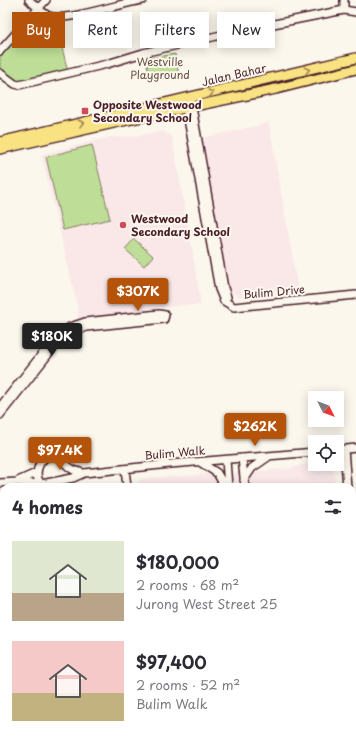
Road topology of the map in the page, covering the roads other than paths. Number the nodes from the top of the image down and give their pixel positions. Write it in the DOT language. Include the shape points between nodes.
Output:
graph roads {
  1 [pos="29,0"];
  2 [pos="46,0"];
  3 [pos="139,0"];
  4 [pos="344,0"];
  5 [pos="38,8"];
  6 [pos="344,10"];
  7 [pos="356,12"];
  8 [pos="0,51"];
  9 [pos="356,58"];
  10 [pos="356,69"];
  11 [pos="0,73"];
  12 [pos="271,79"];
  13 [pos="276,89"];
  14 [pos="189,108"];
  15 [pos="0,142"];
  16 [pos="0,149"];
  17 [pos="356,292"];
  18 [pos="356,295"];
  19 [pos="0,407"];
  20 [pos="0,415"];
  21 [pos="356,448"];
  22 [pos="344,449"];
  23 [pos="308,453"];
  24 [pos="268,456"];
  25 [pos="242,458"];
  26 [pos="226,460"];
  27 [pos="200,462"];
  28 [pos="125,469"];
  29 [pos="344,471"];
  30 [pos="36,473"];
  31 [pos="84,473"];
  32 [pos="17,482"];
  33 [pos="0,483"];
  34 [pos="29,483"];
  35 [pos="40,483"];
  36 [pos="46,483"];
  37 [pos="127,483"];
  38 [pos="224,483"];
  39 [pos="227,483"];
  40 [pos="244,483"];
  41 [pos="346,483"];
  1 -- 5 [label="street"];
  2 -- 5 [label="street"];
  3 -- 5 [label="street" via="58,18 47,15"];
  4 -- 6 [label="street"];
  5 -- 8 [label="street"];
  6 -- 7 [label="street"];
  6 -- 11 [label="street" via="212,37 20,85"];
  12 -- 9 [label="main road, Jalan Bahar, one-way"];
  10 -- 13 [label="main road, Jalan Bahar"];
  12 -- 13 [label="main road" via="269,87"];
  15 -- 12 [label="main road, Jalan Bahar, one-way"];
  13 -- 14 [label="main road, Jalan Bahar"];
  14 -- 16 [label="main road, Jalan Bahar"];
  14 -- 17 [label="street, Bulim Drive" via="228,299 236,303"];
  14 -- 18 [label="street, Bulim Drive" via="219,289 224,301 234,307"];
  19 -- 20 [label="street" via="54,339 70,327 85,322 165,315 164,319 86,327 64,336"];
  21 -- 22 [label="street"];
  23 -- 24 [label="street, Bulim Walk"];
  24 -- 25 [label="street, Bulim Walk"];
  24 -- 40 [label="street" via="252,468"];
  25 -- 26 [label="street, Bulim Walk"];
  25 -- 40 [label="street"];
  26 -- 27 [label="street, Bulim Walk"];
  26 -- 39 [label="street"];
  27 -- 28 [label="street, Bulim Walk"];
  27 -- 38 [label="street" via="217,473"];
  28 -- 31 [label="street, Bulim Walk"];
  28 -- 37 [label="street"];
  29 -- 41 [label="street"];
  30 -- 31 [label="street" via="40,463 48,456 57,456 71,469"];
  30 -- 32 [label="street, Bulim Walk"];
  30 -- 35 [label="street"];
  31 -- 36 [label="street, Bulim Walk" via="73,478"];
  32 -- 33 [label="street, Bulim Walk"];
  32 -- 34 [label="street, Bulim Walk"];
}
